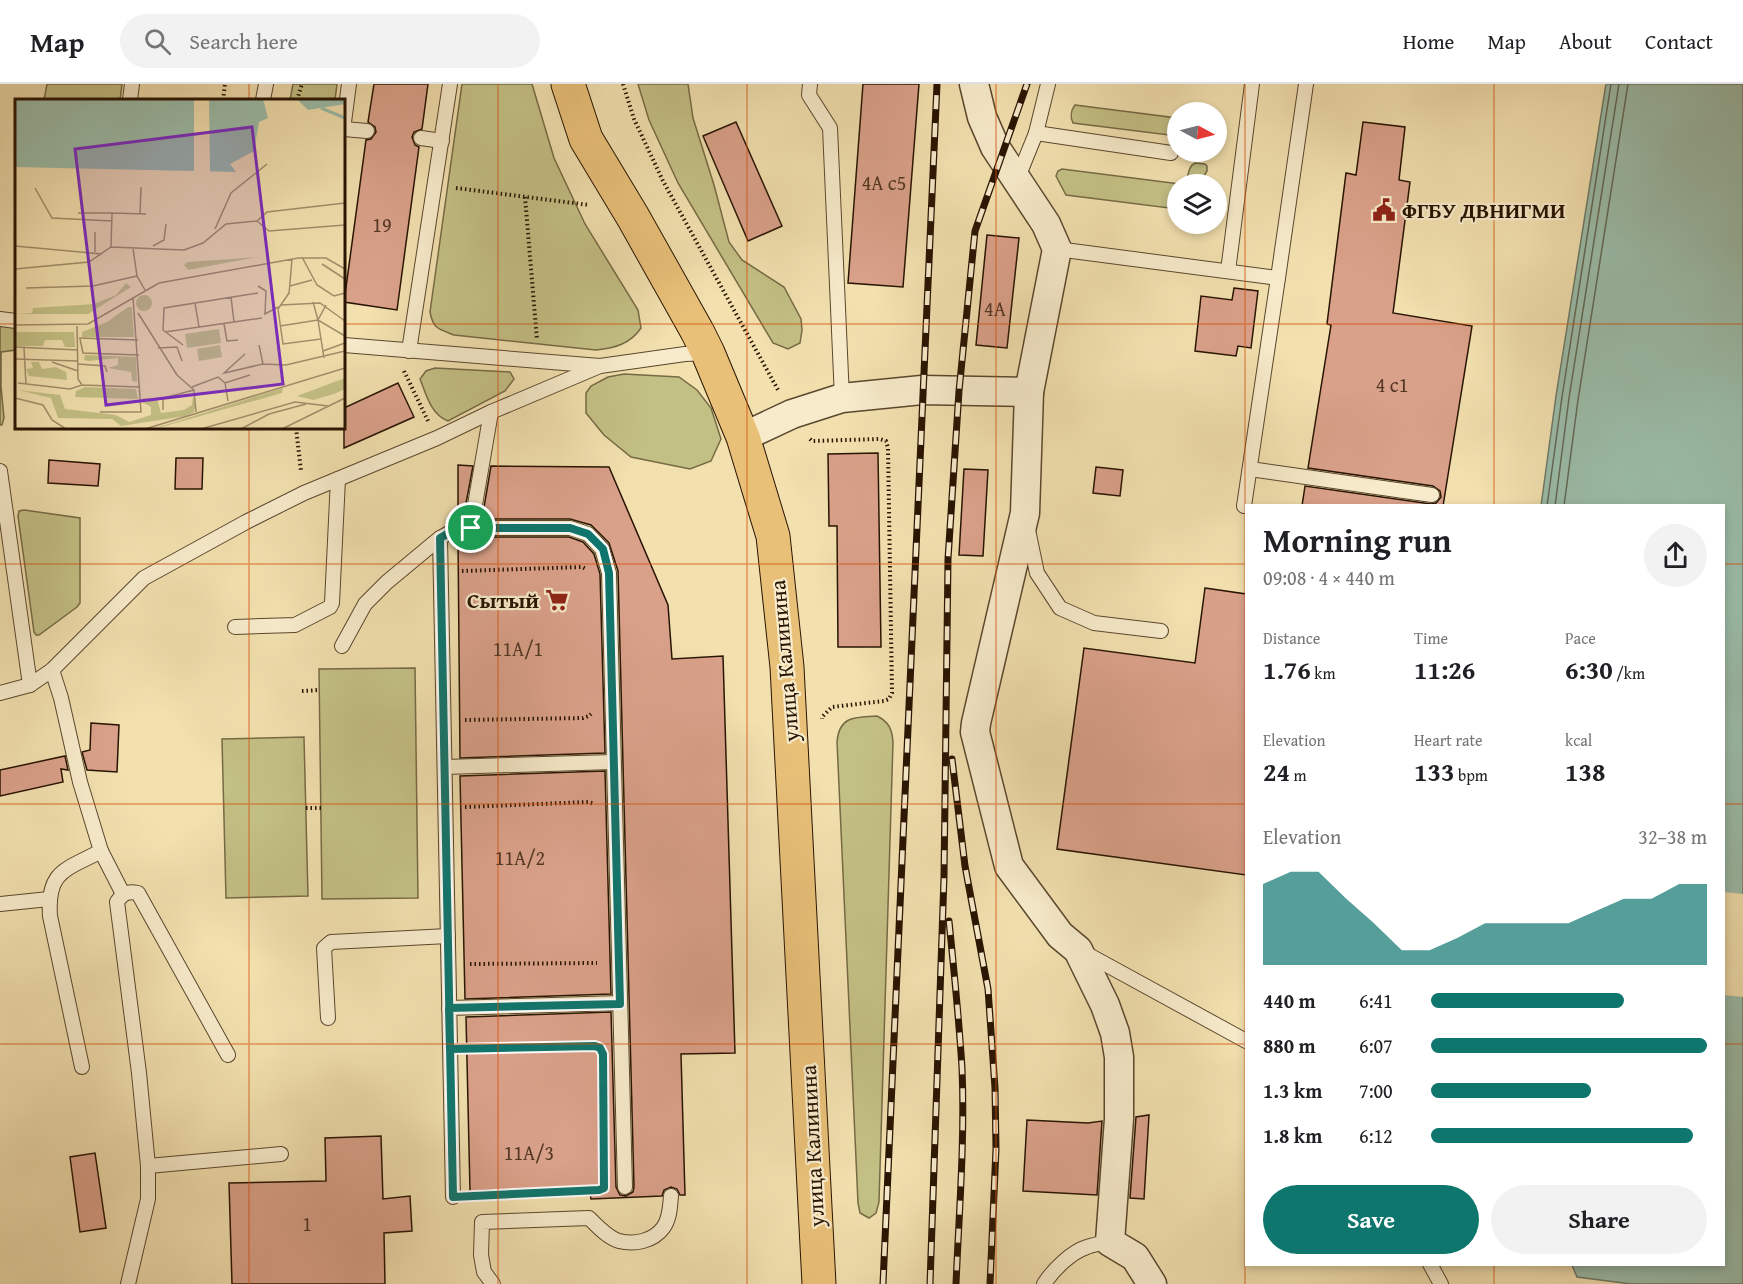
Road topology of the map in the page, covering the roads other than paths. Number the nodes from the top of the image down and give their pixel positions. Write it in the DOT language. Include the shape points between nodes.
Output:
graph roads {
  1 [pos="132,84"];
  2 [pos="266,84"];
  3 [pos="349,84"];
  4 [pos="450,84"];
  5 [pos="568,84"];
  6 [pos="810,84"];
  7 [pos="974,84"];
  8 [pos="1048,84"];
  9 [pos="1252,84"];
  10 [pos="1306,84"];
  11 [pos="130,99"];
  12 [pos="263,99"];
  13 [pos="345,114"];
  14 [pos="345,129"];
  15 [pos="367,131"];
  16 [pos="1036,133"];
  17 [pos="421,138"];
  18 [pos="442,141"];
  19 [pos="1167,152"];
  20 [pos="1017,180"];
  21 [pos="1057,249"];
  22 [pos="1228,271"];
  23 [pos="1278,278"];
  24 [pos="0,319"];
  25 [pos="15,321"];
  26 [pos="345,345"];
  27 [pos="708,353"];
  28 [pos="404,356"];
  29 [pos="600,366"];
  30 [pos="1029,392"];
  31 [pos="842,398"];
  32 [pos="491,412"];
  33 [pos="743,437"];
  34 [pos="1250,469"];
  35 [pos="0,471"];
  36 [pos="338,479"];
  37 [pos="1432,495"];
  38 [pos="1244,506"];
  39 [pos="1024,513"];
  40 [pos="471,528"];
  41 [pos="440,538"];
  42 [pos="235,627"];
  43 [pos="1161,632"];
  44 [pos="342,646"];
  45 [pos="52,670"];
  46 [pos="30,685"];
  47 [pos="0,693"];
  48 [pos="613,762"];
  49 [pos="445,767"];
  50 [pos="100,851"];
  51 [pos="123,894"];
  52 [pos="49,899"];
  53 [pos="0,904"];
  54 [pos="448,936"];
  55 [pos="1078,950"];
  56 [pos="620,1004"];
  57 [pos="449,1008"];
  58 [pos="328,1018"];
  59 [pos="1245,1040"];
  60 [pos="228,1054"];
  61 [pos="82,1067"];
  62 [pos="281,1154"];
  63 [pos="148,1166"];
  64 [pos="625,1187"];
  65 [pos="671,1196"];
  66 [pos="453,1197"];
  67 [pos="1110,1242"];
  68 [pos="1431,1266"];
  69 [pos="128,1284"];
  70 [pos="493,1284"];
  71 [pos="819,1284"];
  72 [pos="1044,1284"];
  73 [pos="1152,1284"];
  74 [pos="1441,1284"];
  1 -- 11 [label="lane"];
  2 -- 12 [label="lane"];
  3 -- 13 [label="lane"];
  4 -- 18 [label="lane"];
  5 -- 27 [label="main road, улица Калинина" via="586,139"];
  6 -- 31 [label="lane" via="809,95 830,128"];
  7 -- 20 [label="street" via="995,147"];
  8 -- 16 [label="lane"];
  9 -- 22 [label="lane"];
  10 -- 23 [label="lane"];
  14 -- 15 [label="lane"];
  16 -- 19 [label="lane"];
  16 -- 20 [label="lane"];
  17 -- 18 [label="lane"];
  18 -- 28 [label="lane"];
  20 -- 21 [label="street" via="1046,224"];
  21 -- 22 [label="lane"];
  21 -- 30 [label="street"];
  22 -- 23 [label="lane"];
  23 -- 34 [label="lane"];
  24 -- 25 [label="lane"];
  26 -- 28 [label="lane"];
  27 -- 29 [label="lane"];
  27 -- 33 [label="main road, улица Калинина"];
  28 -- 29 [label="lane"];
  29 -- 32 [label="lane"];
  30 -- 31 [label="street" via="922,390"];
  30 -- 39 [label="street"];
  31 -- 33 [label="street" via="792,414"];
  32 -- 36 [label="lane"];
  32 -- 40 [label="lane"];
  33 -- 71 [label="main road, улица Калинина" via="773,536 787,666"];
  34 -- 37 [label="lane"];
  34 -- 38 [label="lane"];
  35 -- 46 [label="lane"];
  36 -- 42 [label="lane" via="330,607 295,625"];
  36 -- 45 [label="lane" via="144,578"];
  39 -- 43 [label="lane" via="1037,573 1060,609 1094,623"];
  39 -- 55 [label="street" via="975,732 1009,866 1060,935"];
  40 -- 41 [label="lane" via="458,528"];
  40 -- 48 [label="lane" via="570,528 588,534 603,549 609,573"];
  41 -- 44 [label="lane" via="365,604"];
  41 -- 49 [label="lane"];
  45 -- 46 [label="lane"];
  45 -- 50 [label="lane"];
  46 -- 47 [label="lane"];
  48 -- 49 [label="lane"];
  48 -- 56 [label="lane"];
  49 -- 54 [label="lane"];
  50 -- 51 [label="lane"];
  50 -- 52 [label="lane" via="60,873"];
  51 -- 60 [label="lane" via="138,893"];
  51 -- 63 [label="lane" via="117,902"];
  52 -- 53 [label="lane"];
  52 -- 61 [label="lane"];
  54 -- 57 [label="lane"];
  54 -- 58 [label="lane" via="331,942 324,948"];
  55 -- 59 [label="lane"];
  55 -- 67 [label="street" via="1115,1033 1119,1057 1119,1119"];
  56 -- 57 [label="lane"];
  56 -- 64 [label="lane"];
  57 -- 66 [label="lane"];
  62 -- 63 [label="lane"];
  63 -- 69 [label="lane" via="148,1199"];
  65 -- 70 [label="lane" via="664,1227 651,1238 636,1243 618,1241 589,1218 482,1222 484,1272"];
  67 -- 72 [label="lane" via="1085,1247 1065,1260"];
  67 -- 73 [label="street" via="1135,1257"];
  68 -- 74 [label="lane"];
}
